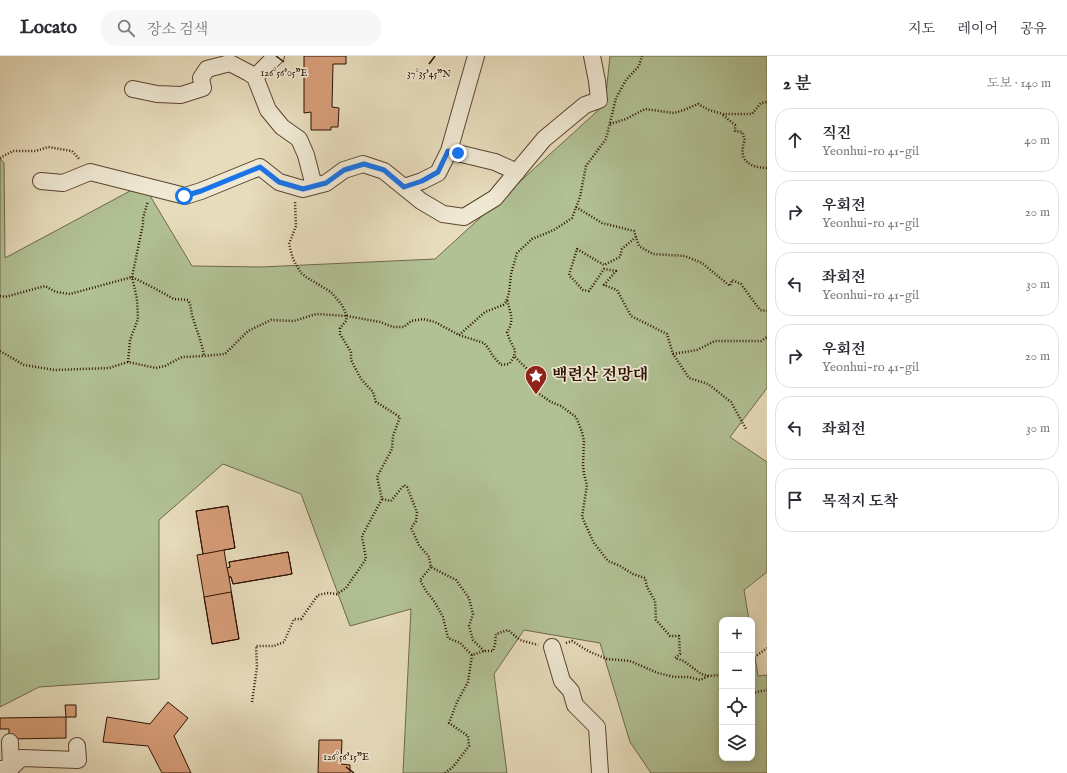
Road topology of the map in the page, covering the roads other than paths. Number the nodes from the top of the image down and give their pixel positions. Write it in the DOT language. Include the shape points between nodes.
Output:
graph roads {
  1 [pos="276,56"];
  2 [pos="476,56"];
  3 [pos="592,56"];
  4 [pos="219,60"];
  5 [pos="255,77"];
  6 [pos="133,89"];
  7 [pos="448,151"];
  8 [pos="517,172"];
  9 [pos="41,181"];
  10 [pos="314,186"];
  11 [pos="404,187"];
  12 [pos="552,647"];
  13 [pos="10,742"];
  14 [pos="77,746"];
  15 [pos="6,769"];
  16 [pos="600,773"];
  1 -- 5 [label="street"];
  2 -- 7 [label="street"];
  3 -- 8 [label="street" via="599,100 585,105 544,139"];
  4 -- 5 [label="street"];
  4 -- 6 [label="street" via="207,69 201,78 202,88 181,95"];
  5 -- 10 [label="street" via="268,110 282,127 299,139"];
  7 -- 8 [label="street" via="495,162"];
  7 -- 11 [label="street" via="438,172"];
  8 -- 11 [label="street" via="495,198 464,218 443,214"];
  9 -- 10 [label="street" via="63,183 90,172 184,196 260,167 279,182 303,189"];
  10 -- 11 [label="street" via="326,183 344,170 364,164 384,170"];
  12 -- 16 [label="street" via="562,681 571,691 576,705 597,727"];
  13 -- 15 [label="street"];
  14 -- 15 [label="street" via="78,760 21,758"];
}
